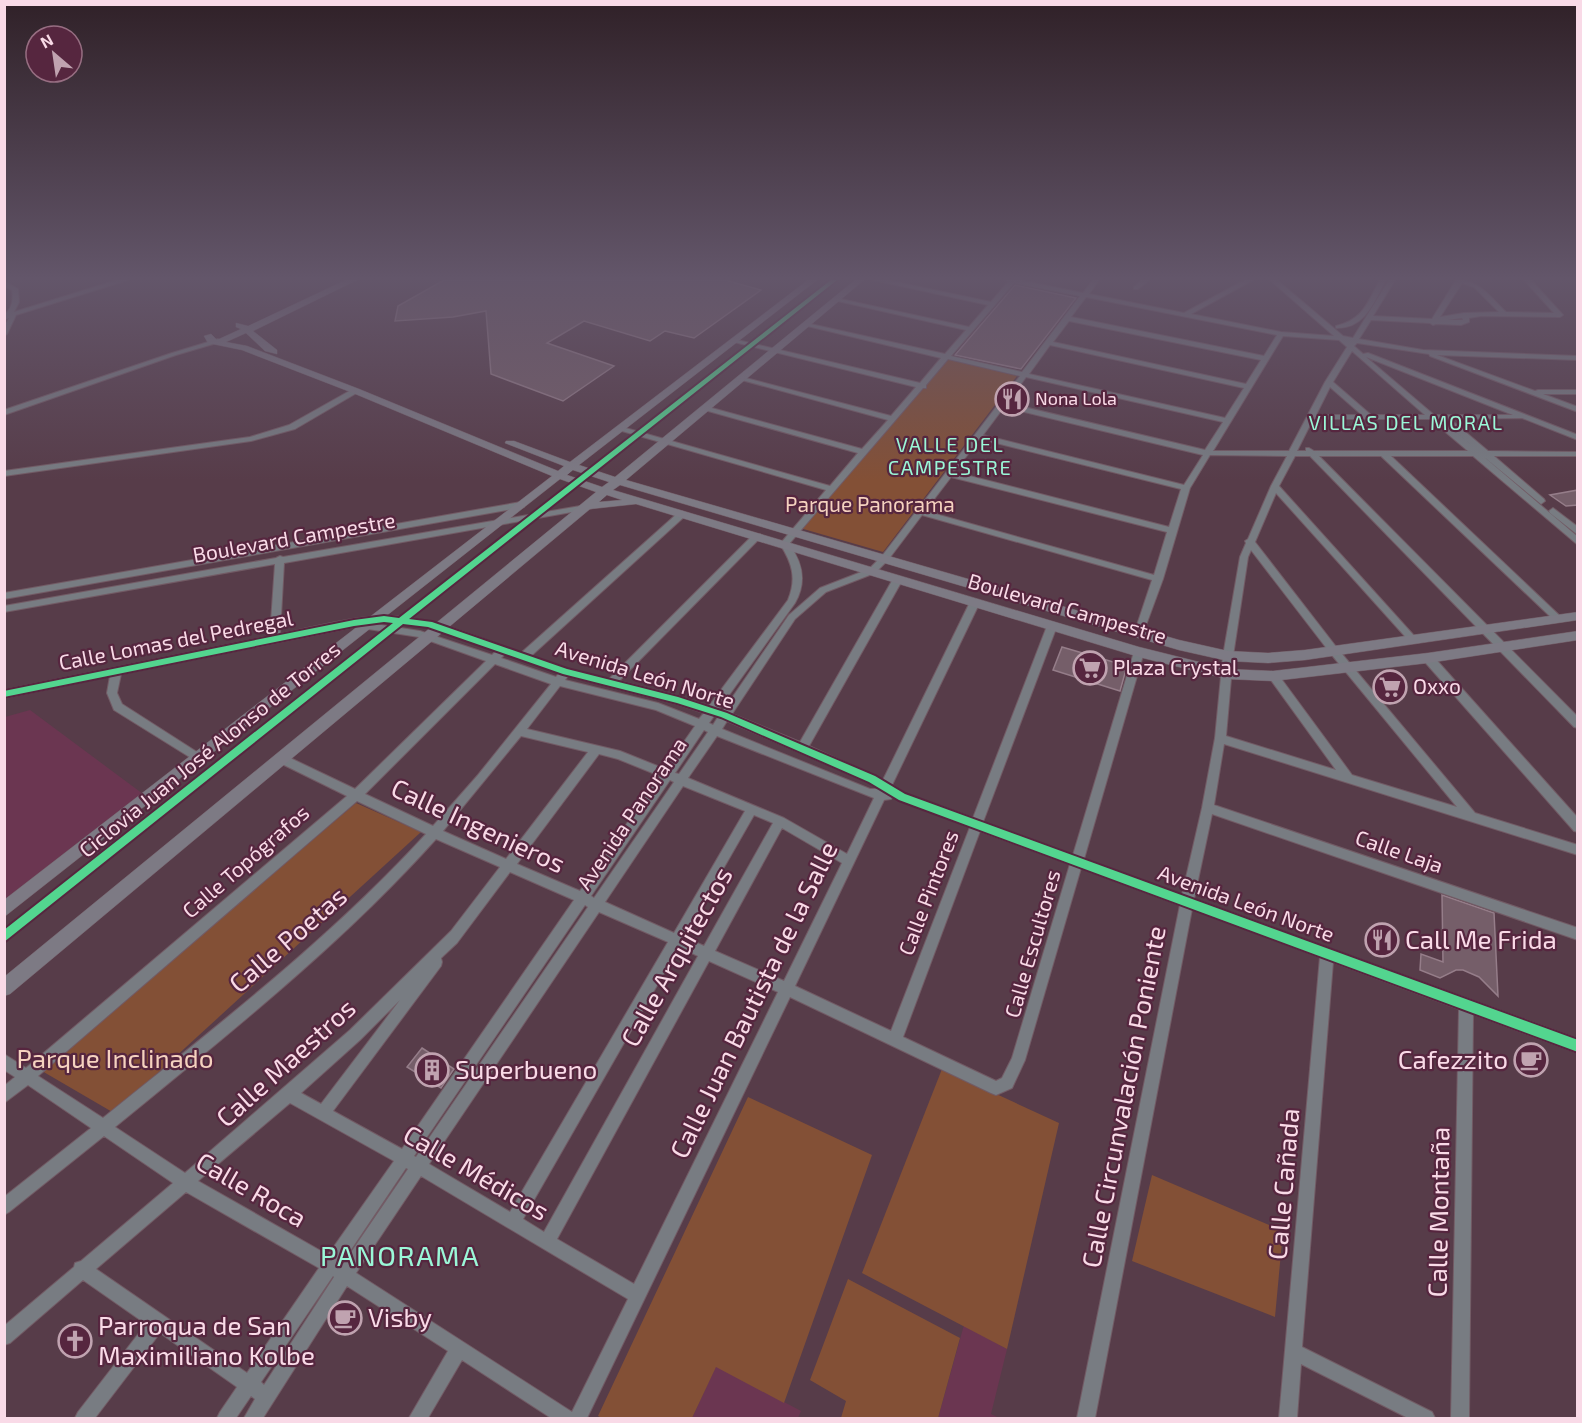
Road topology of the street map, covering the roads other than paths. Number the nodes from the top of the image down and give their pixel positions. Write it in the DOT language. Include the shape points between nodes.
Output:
graph roads {
  1 [pos="178,346"];
  2 [pos="200,346"];
  3 [pos="238,346"];
  4 [pos="264,346"];
  5 [pos="726,346"];
  6 [pos="753,346"];
  7 [pos="781,346"];
  8 [pos="897,346"];
  9 [pos="957,346"];
  10 [pos="1046,346"];
  11 [pos="1063,346"];
  12 [pos="1205,346"];
  13 [pos="1274,346"];
  14 [pos="1351,346"];
  15 [pos="1355,346"];
  16 [pos="1355,346"];
  17 [pos="1373,346"];
  18 [pos="774,352"];
  19 [pos="1423,352"];
  20 [pos="1366,354"];
  21 [pos="947,358"];
  22 [pos="1578,358"];
  23 [pos="1266,359"];
  24 [pos="1026,374"];
  25 [pos="742,378"];
  26 [pos="1329,382"];
  27 [pos="922,386"];
  28 [pos="1248,387"];
  29 [pos="356,392"];
  30 [pos="1529,392"];
  31 [pos="1578,392"];
  32 [pos="1002,404"];
  33 [pos="4,409"];
  34 [pos="705,409"];
  35 [pos="1578,410"];
  36 [pos="4,413"];
  37 [pos="426,415"];
  38 [pos="1433,416"];
  39 [pos="1312,417"];
  40 [pos="1443,417"];
  41 [pos="1527,417"];
  42 [pos="894,418"];
  43 [pos="1370,418"];
  44 [pos="1227,421"];
  45 [pos="619,429"];
  46 [pos="979,436"];
  47 [pos="1578,438"];
  48 [pos="1299,440"];
  49 [pos="665,443"];
  50 [pos="1292,452"];
  51 [pos="1311,452"];
  52 [pos="864,453"];
  53 [pos="1206,453"];
  54 [pos="1383,453"];
  55 [pos="1485,453"];
  56 [pos="1472,454"];
  57 [pos="1578,454"];
  58 [pos="648,456"];
  59 [pos="572,466"];
  60 [pos="4,474"];
  61 [pos="951,474"];
  62 [pos="560,475"];
  63 [pos="619,481"];
  64 [pos="1275,486"];
  65 [pos="1186,488"];
  66 [pos="831,489"];
  67 [pos="607,490"];
  68 [pos="655,490"];
  69 [pos="667,494"];
  70 [pos="649,504"];
  71 [pos="521,505"];
  72 [pos="589,506"];
  73 [pos="920,512"];
  74 [pos="682,514"];
  75 [pos="499,523"];
  76 [pos="796,531"];
  77 [pos="1173,531"];
  78 [pos="1578,532"];
  79 [pos="757,536"];
  80 [pos="1249,541"];
  81 [pos="1578,542"];
  82 [pos="784,544"];
  83 [pos="885,558"];
  84 [pos="280,559"];
  85 [pos="872,572"];
  86 [pos="898,579"];
  87 [pos="1158,579"];
  88 [pos="92,582"];
  89 [pos="88,593"];
  90 [pos="4,596"];
  91 [pos="975,602"];
  92 [pos="4,609"];
  93 [pos="1578,616"];
  94 [pos="1558,619"];
  95 [pos="362,623"];
  96 [pos="1052,626"];
  97 [pos="431,631"];
  98 [pos="1486,631"];
  99 [pos="1139,634"];
  100 [pos="1577,636"];
  101 [pos="275,639"];
  102 [pos="1414,641"];
  103 [pos="1501,647"];
  104 [pos="504,649"];
  105 [pos="1334,651"];
  106 [pos="1139,652"];
  107 [pos="524,656"];
  108 [pos="1228,656"];
  109 [pos="1428,658"];
  110 [pos="493,660"];
  111 [pos="1349,668"];
  112 [pos="116,672"];
  113 [pos="1227,674"];
  114 [pos="1273,676"];
  115 [pos="562,677"];
  116 [pos="611,683"];
  117 [pos="4,694"];
  118 [pos="718,713"];
  119 [pos="1578,724"];
  120 [pos="709,726"];
  121 [pos="520,732"];
  122 [pos="1220,738"];
  123 [pos="802,748"];
  124 [pos="597,749"];
  125 [pos="196,758"];
  126 [pos="282,759"];
  127 [pos="674,778"];
  128 [pos="1348,778"];
  129 [pos="884,791"];
  130 [pos="357,794"];
  131 [pos="1208,808"];
  132 [pos="752,809"];
  133 [pos="1472,817"];
  134 [pos="780,821"];
  135 [pos="976,824"];
  136 [pos="1578,827"];
  137 [pos="435,833"];
  138 [pos="1578,850"];
  139 [pos="848,860"];
  140 [pos="1076,860"];
  141 [pos="510,866"];
  142 [pos="1187,901"];
  143 [pos="590,903"];
  144 [pos="4,910"];
  145 [pos="456,934"];
  146 [pos="1578,934"];
  147 [pos="675,940"];
  148 [pos="1327,953"];
  149 [pos="706,954"];
  150 [pos="4,988"];
  151 [pos="787,989"];
  152 [pos="1466,1006"];
  153 [pos="894,1041"];
  154 [pos="1578,1046"];
  155 [pos="4,1061"];
  156 [pos="1013,1075"];
  157 [pos="27,1077"];
  158 [pos="289,1094"];
  159 [pos="4,1096"];
  160 [pos="323,1113"];
  161 [pos="105,1127"];
  162 [pos="413,1163"];
  163 [pos="186,1183"];
  164 [pos="4,1207"];
  165 [pos="512,1223"];
  166 [pos="547,1242"];
  167 [pos="330,1265"];
  168 [pos="81,1269"];
  169 [pos="345,1275"];
  170 [pos="637,1295"];
  171 [pos="158,1322"];
  172 [pos="4,1337"];
  173 [pos="458,1351"];
  174 [pos="1294,1352"];
  175 [pos="248,1385"];
  176 [pos="267,1397"];
  177 [pos="84,1419"];
  178 [pos="226,1419"];
  179 [pos="253,1419"];
  180 [pos="417,1419"];
  181 [pos="566,1419"];
  182 [pos="578,1419"];
  183 [pos="1086,1419"];
  184 [pos="1287,1419"];
  185 [pos="1425,1419"];
  186 [pos="1460,1419"];
  1 -- 33 [label="street"];
  2 -- 36 [label="street"];
  3 -- 29 [label="main road"];
  4 -- 37 [label="main road"];
  5 -- 45 [label="main road"];
  6 -- 18 [label="street"];
  7 -- 18 [label="main road"];
  8 -- 21 [label="street"];
  9 -- 21 [label="street"];
  10 -- 24 [label="street"];
  11 -- 28 [label="street"];
  12 -- 23 [label="street"];
  13 -- 23 [label="street"];
  14 -- 26 [label="street, Calle Circunvalación Poniente"];
  15 -- 20 [label="street"];
  16 -- 38 [label="street"];
  17 -- 19 [label="street"];
  18 -- 25 [label="main road"];
  18 -- 27 [label="street"];
  19 -- 22 [label="street"];
  19 -- 30 [label="street"];
  20 -- 40 [label="street"];
  20 -- 41 [label="street"];
  21 -- 24 [label="street"];
  21 -- 27 [label="street"];
  23 -- 28 [label="street"];
  24 -- 32 [label="street"];
  24 -- 44 [label="street"];
  25 -- 34 [label="main road"];
  25 -- 42 [label="street"];
  26 -- 39 [label="street, Calle Circunvalación Poniente"];
  26 -- 43 [label="street"];
  27 -- 42 [label="street"];
  28 -- 44 [label="street"];
  29 -- 37 [label="main road"];
  29 -- 60 [label="street" via="292,427 251,439"];
  30 -- 31 [label="street"];
  30 -- 35 [label="street"];
  32 -- 46 [label="street"];
  32 -- 53 [label="street"];
  34 -- 49 [label="main road"];
  34 -- 52 [label="street"];
  37 -- 59 [label="main road, Boulevard Campestre"];
  37 -- 62 [label="main road, Boulevard Campestre"];
  38 -- 40 [label="street"];
  38 -- 43 [label="street"];
  38 -- 56 [label="street"];
  39 -- 43 [label="street"];
  39 -- 48 [label="street, Calle Circunvalación Poniente"];
  40 -- 41 [label="street"];
  40 -- 55 [label="street"];
  41 -- 47 [label="street"];
  42 -- 52 [label="street"];
  44 -- 53 [label="street"];
  45 -- 49 [label="street"];
  45 -- 59 [label="main road"];
  46 -- 61 [label="street"];
  46 -- 65 [label="street"];
  48 -- 50 [label="street, Calle Circunvalación Poniente"];
  48 -- 51 [label="street"];
  49 -- 58 [label="main road"];
  49 -- 66 [label="street"];
  50 -- 51 [label="street"];
  50 -- 53 [label="street"];
  50 -- 64 [label="street, Calle Circunvalación Poniente"];
  51 -- 54 [label="street"];
  51 -- 98 [label="street"];
  52 -- 66 [label="street"];
  53 -- 65 [label="street"];
  54 -- 56 [label="street"];
  54 -- 94 [label="street"];
  55 -- 56 [label="street"];
  55 -- 57 [label="street"];
  55 -- 78 [label="street"];
  56 -- 81 [label="street"];
  58 -- 63 [label="main road"];
  58 -- 68 [label="main road" via="642,473"];
  59 -- 62 [label="main road"];
  59 -- 63 [label="main road, Boulevard Campestre"];
  61 -- 73 [label="street"];
  61 -- 77 [label="street"];
  62 -- 67 [label="main road, Boulevard Campestre"];
  62 -- 71 [label="main road"];
  63 -- 67 [label="main road"];
  63 -- 68 [label="main road, Boulevard Campestre"];
  64 -- 80 [label="street, Calle Circunvalación Poniente"];
  64 -- 102 [label="street"];
  65 -- 77 [label="street"];
  66 -- 76 [label="street"];
  67 -- 70 [label="main road, Boulevard Campestre"];
  67 -- 72 [label="main road"];
  68 -- 69 [label="main road, Boulevard Campestre"];
  69 -- 70 [label="main road"];
  69 -- 76 [label="main road, Boulevard Campestre"];
  70 -- 72 [label="main road"];
  70 -- 74 [label="main road, Boulevard Campestre"];
  71 -- 75 [label="main road"];
  71 -- 88 [label="street, Boulevard Campestre"];
  72 -- 75 [label="street, Boulevard Campestre"];
  72 -- 97 [label="main road"];
  73 -- 83 [label="street"];
  73 -- 87 [label="street"];
  74 -- 79 [label="main road, Boulevard Campestre"];
  74 -- 107 [label="street"];
  75 -- 84 [label="street, Boulevard Campestre"];
  75 -- 95 [label="main road"];
  76 -- 82 [label="street"];
  76 -- 83 [label="main road, Boulevard Campestre"];
  77 -- 87 [label="street"];
  79 -- 82 [label="main road, Boulevard Campestre"];
  79 -- 116 [label="street"];
  80 -- 105 [label="street"];
  80 -- 108 [label="street, Calle Circunvalación Poniente"];
  82 -- 85 [label="main road, Boulevard Campestre"];
  82 -- 118 [label="street, Avenida Panorama" via="798,565 798,590"];
  83 -- 85 [label="street"];
  83 -- 99 [label="main road, Boulevard Campestre"];
  84 -- 89 [label="street, Boulevard Campestre"];
  84 -- 101 [label="street"];
  85 -- 86 [label="main road, Boulevard Campestre"];
  85 -- 118 [label="street, Avenida Panorama" via="833,584 801,606"];
  86 -- 91 [label="main road, Boulevard Campestre"];
  86 -- 123 [label="street"];
  87 -- 99 [label="street"];
  88 -- 89 [label="street"];
  88 -- 90 [label="street, Boulevard Campestre"];
  89 -- 92 [label="street, Boulevard Campestre"];
  91 -- 96 [label="main road, Boulevard Campestre"];
  91 -- 129 [label="street, Calle Juan Bautista de la Salle"];
  93 -- 94 [label="main road, Boulevard Campestre"];
  94 -- 98 [label="main road, Boulevard Campestre"];
  95 -- 97 [label="street, Avenida León Norte"];
  95 -- 101 [label="street, Calle Lomas del Pedregal"];
  95 -- 125 [label="main road"];
  96 -- 106 [label="main road, Boulevard Campestre"];
  96 -- 135 [label="street, Calle Pintores"];
  97 -- 104 [label="street, Avenida León Norte"];
  97 -- 110 [label="street, Avenida León Norte"];
  97 -- 126 [label="main road"];
  98 -- 102 [label="main road, Boulevard Campestre"];
  98 -- 103 [label="street"];
  99 -- 108 [label="main road, Boulevard Campestre"];
  100 -- 103 [label="main road, Boulevard Campestre"];
  101 -- 112 [label="street, Calle Lomas del Pedregal"];
  102 -- 105 [label="main road, Boulevard Campestre"];
  103 -- 109 [label="main road, Boulevard Campestre"];
  103 -- 119 [label="street"];
  104 -- 107 [label="street, Avenida León Norte"];
  104 -- 110 [label="street, Calle Topógrafos"];
  105 -- 108 [label="main road, Boulevard Campestre" via="1268,658"];
  105 -- 111 [label="street"];
  106 -- 113 [label="main road, Boulevard Campestre"];
  106 -- 140 [label="street, Calle Escultores"];
  107 -- 115 [label="street, Avenida León Norte"];
  108 -- 113 [label="street, Calle Circunvalación Poniente"];
  109 -- 111 [label="main road, Boulevard Campestre"];
  109 -- 136 [label="street"];
  110 -- 115 [label="street, Avenida León Norte"];
  110 -- 130 [label="street, Calle Topógrafos"];
  111 -- 114 [label="main road, Boulevard Campestre"];
  111 -- 133 [label="street"];
  112 -- 117 [label="street, Calle Lomas del Pedregal"];
  112 -- 125 [label="street" via="112,693 118,707"];
  113 -- 114 [label="main road, Boulevard Campestre"];
  113 -- 122 [label="street, Calle Circunvalación Poniente"];
  114 -- 128 [label="street"];
  115 -- 116 [label="street, Avenida León Norte"];
  115 -- 120 [label="street, Avenida León Norte"];
  115 -- 121 [label="street, Calle Poetas"];
  116 -- 118 [label="street, Avenida León Norte"];
  118 -- 120 [label="street, Avenida Panorama"];
  118 -- 123 [label="street, Avenida León Norte"];
  120 -- 127 [label="street, Avenida Panorama"];
  120 -- 129 [label="street, Avenida León Norte"];
  121 -- 124 [label="street"];
  121 -- 137 [label="street, Calle Poetas"];
  122 -- 128 [label="street"];
  122 -- 131 [label="street, Calle Circunvalación Poniente"];
  123 -- 129 [label="street, Avenida León Norte"];
  124 -- 127 [label="street"];
  124 -- 141 [label="street, Calle Maestros"];
  125 -- 144 [label="main road"];
  126 -- 130 [label="street, Calle Ingenieros"];
  126 -- 150 [label="main road"];
  127 -- 132 [label="street"];
  127 -- 143 [label="street, Avenida Panorama"];
  128 -- 133 [label="street"];
  129 -- 135 [label="street, Avenida León Norte"];
  129 -- 139 [label="street, Calle Juan Bautista de la Salle"];
  130 -- 137 [label="street, Calle Ingenieros"];
  130 -- 157 [label="street, Calle Topógrafos"];
  131 -- 142 [label="street, Calle Circunvalación Poniente"];
  131 -- 146 [label="street, Calle Laja"];
  132 -- 134 [label="street"];
  132 -- 147 [label="street, Calle Arquitectos"];
  133 -- 138 [label="street"];
  134 -- 139 [label="street"];
  134 -- 149 [label="street, Calle Arquitectos"];
  135 -- 140 [label="street, Avenida León Norte"];
  135 -- 153 [label="street, Calle Pintores"];
  137 -- 141 [label="street, Calle Ingenieros"];
  137 -- 161 [label="street, Calle Poetas" via="390,881 299,965"];
  139 -- 151 [label="street, Calle Juan Bautista de la Salle"];
  140 -- 142 [label="street, Avenida León Norte"];
  140 -- 156 [label="street, Calle Escultores"];
  141 -- 143 [label="street, Calle Ingenieros"];
  141 -- 145 [label="street, Calle Maestros"];
  142 -- 148 [label="street, Avenida León Norte"];
  142 -- 183 [label="street, Calle Circunvalación Poniente"];
  143 -- 147 [label="street, Calle Ingenieros"];
  143 -- 162 [label="street, Avenida Panorama"];
  145 -- 158 [label="street, Calle Maestros"];
  145 -- 160 [label="street, Calle Maestros"];
  147 -- 149 [label="street, Calle Ingenieros"];
  147 -- 165 [label="street, Calle Arquitectos"];
  148 -- 152 [label="street, Avenida León Norte"];
  148 -- 174 [label="street, Calle Cañada"];
  149 -- 151 [label="street, Calle Ingenieros"];
  149 -- 166 [label="street, Calle Arquitectos"];
  151 -- 153 [label="street, Calle Ingenieros"];
  151 -- 170 [label="street, Calle Juan Bautista de la Salle"];
  152 -- 154 [label="street, Avenida León Norte"];
  152 -- 186 [label="street, Calle Montaña"];
  153 -- 156 [label="street, Calle Ingenieros" via="988,1086 1002,1086"];
  155 -- 157 [label="street, Calle Roca"];
  157 -- 159 [label="street, Calle Topógrafos"];
  157 -- 161 [label="street, Calle Roca"];
  158 -- 160 [label="street, Calle Médicos"];
  158 -- 163 [label="street, Calle Maestros"];
  160 -- 162 [label="street, Calle Médicos"];
  161 -- 163 [label="street, Calle Roca"];
  161 -- 164 [label="street, Calle Poetas"];
  162 -- 165 [label="street, Calle Médicos"];
  162 -- 167 [label="street, Avenida Panorama"];
  162 -- 169 [label="street, Avenida Panorama"];
  163 -- 167 [label="street, Calle Roca"];
  163 -- 168 [label="street, Calle Maestros"];
  165 -- 166 [label="street, Calle Médicos"];
  166 -- 170 [label="street, Calle Médicos"];
  167 -- 169 [label="street, Calle Roca"];
  167 -- 175 [label="street, Avenida Panorama"];
  168 -- 171 [label="street"];
  168 -- 172 [label="street, Calle Maestros"];
  169 -- 173 [label="street, Calle Roca"];
  169 -- 176 [label="street, Avenida Panorama"];
  170 -- 182 [label="street, Calle Juan Bautista de la Salle"];
  171 -- 175 [label="street"];
  171 -- 177 [label="street"];
  173 -- 180 [label="street"];
  173 -- 181 [label="street, Calle Roca"];
  174 -- 184 [label="street, Calle Cañada"];
  174 -- 185 [label="street"];
  175 -- 176 [label="street"];
  175 -- 178 [label="street, Avenida Panorama"];
  176 -- 179 [label="street, Avenida Panorama"];
}
